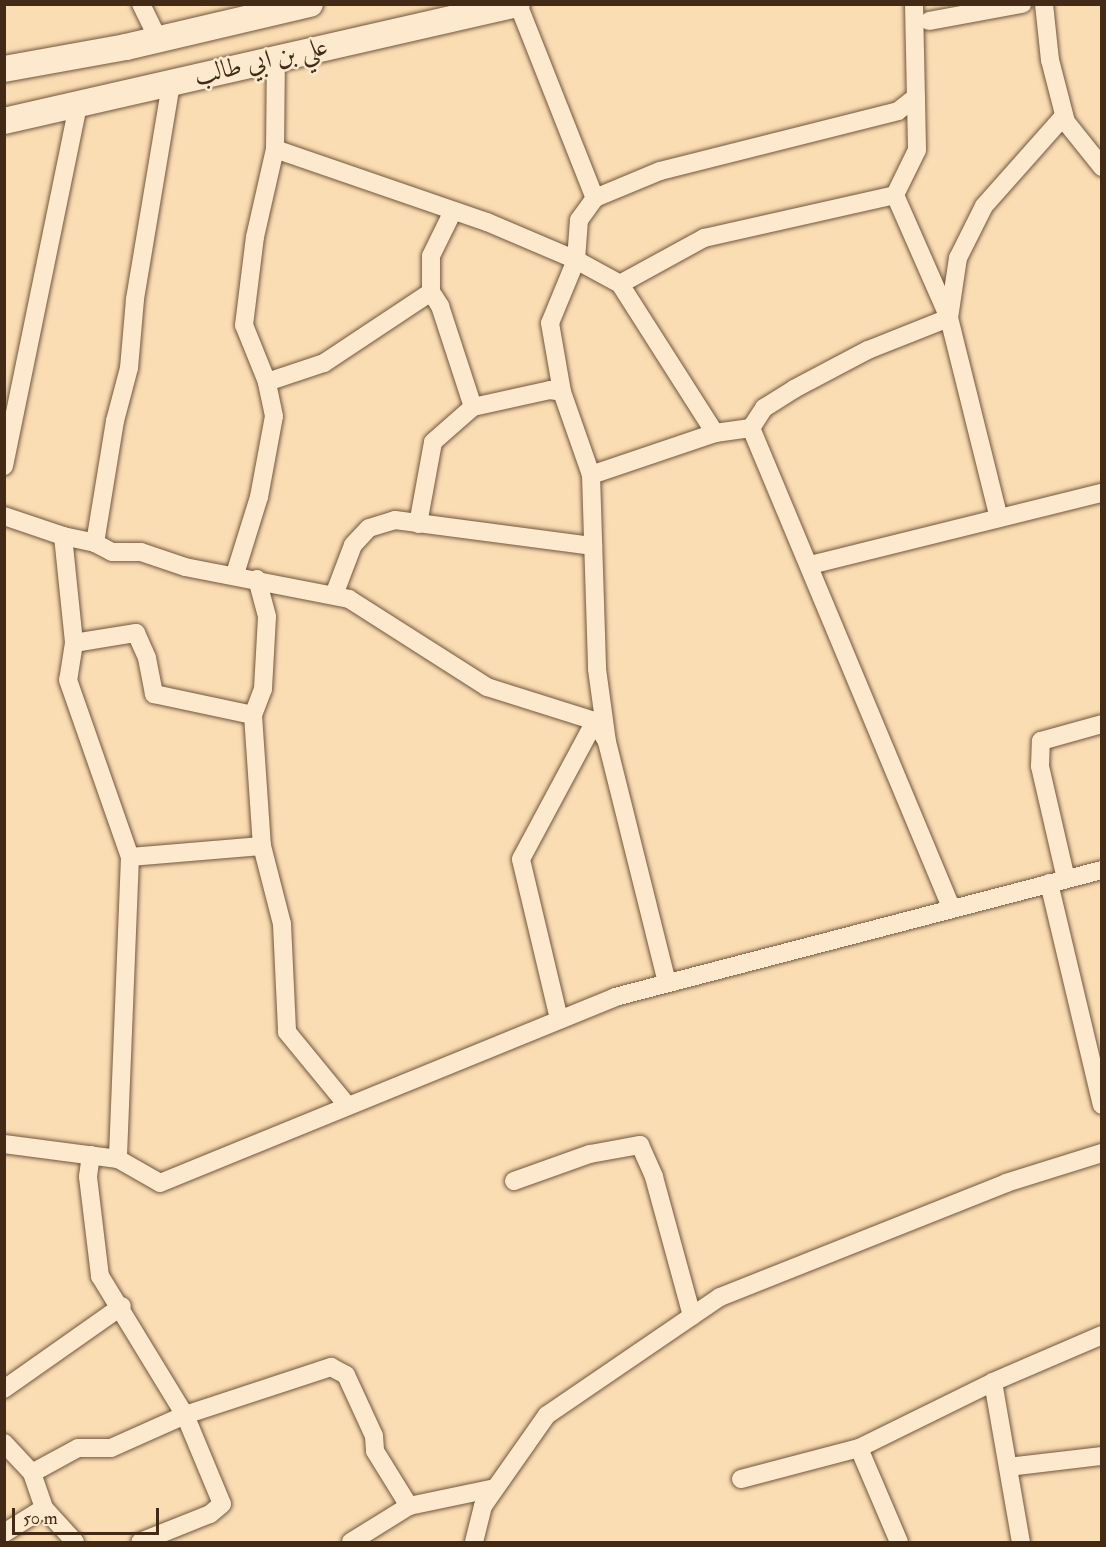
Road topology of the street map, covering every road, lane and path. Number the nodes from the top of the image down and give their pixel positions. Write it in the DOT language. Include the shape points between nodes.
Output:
graph roads {
  1 [pos="141,4"];
  2 [pos="310,4"];
  3 [pos="518,4"];
  4 [pos="914,4"];
  5 [pos="1022,4"];
  6 [pos="1044,4"];
  7 [pos="929,21"];
  8 [pos="158,39"];
  9 [pos="276,57"];
  10 [pos="4,69"];
  11 [pos="171,83"];
  12 [pos="916,97"];
  13 [pos="78,106"];
  14 [pos="1064,116"];
  15 [pos="4,121"];
  16 [pos="275,149"];
  17 [pos="1101,167"];
  18 [pos="895,195"];
  19 [pos="595,198"];
  20 [pos="453,211"];
  21 [pos="576,260"];
  22 [pos="620,285"];
  23 [pos="431,292"];
  24 [pos="949,318"];
  25 [pos="267,382"];
  26 [pos="562,393"];
  27 [pos="473,407"];
  28 [pos="751,428"];
  29 [pos="715,432"];
  30 [pos="4,466"];
  31 [pos="591,475"];
  32 [pos="1101,493"];
  33 [pos="4,516"];
  34 [pos="999,518"];
  35 [pos="418,524"];
  36 [pos="63,536"];
  37 [pos="95,543"];
  38 [pos="593,546"];
  39 [pos="810,565"];
  40 [pos="235,574"];
  41 [pos="257,579"];
  42 [pos="334,596"];
  43 [pos="75,644"];
  44 [pos="253,715"];
  45 [pos="596,720"];
  46 [pos="1101,724"];
  47 [pos="607,742"];
  48 [pos="262,846"];
  49 [pos="130,857"];
  50 [pos="1101,870"];
  51 [pos="1058,881"];
  52 [pos="951,907"];
  53 [pos="667,983"];
  54 [pos="559,1019"];
  55 [pos="347,1105"];
  56 [pos="1101,1105"];
  57 [pos="4,1144"];
  58 [pos="1101,1153"];
  59 [pos="91,1155"];
  60 [pos="118,1159"];
  61 [pos="514,1181"];
  62 [pos="122,1306"];
  63 [pos="692,1316"];
  64 [pos="1101,1335"];
  65 [pos="993,1382"];
  66 [pos="4,1389"];
  67 [pos="185,1415"];
  68 [pos="4,1443"];
  69 [pos="859,1448"];
  70 [pos="1101,1456"];
  71 [pos="1008,1467"];
  72 [pos="32,1473"];
  73 [pos="741,1479"];
  74 [pos="495,1488"];
  75 [pos="409,1506"];
  76 [pos="44,1508"];
  77 [pos="4,1533"];
  78 [pos="75,1542"];
  79 [pos="140,1542"];
  80 [pos="353,1542"];
  81 [pos="474,1542"];
  82 [pos="899,1542"];
  83 [pos="1021,1542"];
  1 -- 8 [label="street"];
  2 -- 8 [label="main road, علي بن ابي طالب"];
  3 -- 9 [label="main road, علي بن ابي طالب"];
  3 -- 19 [label="street"];
  4 -- 12 [label="street"];
  5 -- 7 [label="street"];
  6 -- 14 [label="street" via="1050,60"];
  8 -- 10 [label="main road, علي بن ابي طالب"];
  9 -- 11 [label="main road, علي بن ابي طالب"];
  9 -- 16 [label="street"];
  11 -- 13 [label="main road, علي بن ابي طالب"];
  11 -- 37 [label="street" via="135,299 129,369 115,421"];
  12 -- 18 [label="street" via="917,150"];
  12 -- 19 [label="street" via="898,111 660,171"];
  13 -- 15 [label="main road, علي بن ابي طالب"];
  13 -- 30 [label="street"];
  14 -- 17 [label="street"];
  14 -- 24 [label="street" via="984,206 958,258"];
  16 -- 20 [label="street"];
  16 -- 25 [label="street" via="255,237 244,325"];
  18 -- 22 [label="street" via="704,238"];
  18 -- 24 [label="street"];
  19 -- 21 [label="street" via="579,220"];
  20 -- 21 [label="street"];
  20 -- 23 [label="street" via="431,256"];
  21 -- 22 [label="street"];
  21 -- 26 [label="street" via="550,323"];
  22 -- 29 [label="street"];
  23 -- 25 [label="street" via="324,363"];
  23 -- 27 [label="street" via="440,306"];
  24 -- 28 [label="street" via="868,350 794,389 764,408"];
  24 -- 34 [label="street"];
  25 -- 40 [label="street" via="274,416 259,497"];
  26 -- 27 [label="street" via="550,390"];
  26 -- 31 [label="street"];
  27 -- 35 [label="street" via="433,442"];
  28 -- 29 [label="street"];
  28 -- 39 [label="street"];
  29 -- 31 [label="street"];
  31 -- 38 [label="street"];
  32 -- 34 [label="street"];
  33 -- 36 [label="street"];
  34 -- 39 [label="street"];
  35 -- 38 [label="street"];
  35 -- 42 [label="street" via="394,519 369,528 353,545"];
  36 -- 37 [label="street"];
  36 -- 43 [label="street"];
  37 -- 40 [label="street" via="111,552 141,552 185,567"];
  38 -- 47 [label="street" via="597,669"];
  39 -- 52 [label="street"];
  40 -- 41 [label="street"];
  41 -- 42 [label="street"];
  41 -- 44 [label="street" via="267,617 263,689"];
  42 -- 45 [label="street" via="349,599 487,687"];
  43 -- 44 [label="street" via="136,633 147,658 154,694"];
  43 -- 49 [label="street" via="68,680"];
  44 -- 48 [label="street"];
  45 -- 47 [label="street"];
  45 -- 54 [label="street" via="520,859"];
  46 -- 51 [label="street" via="1041,741 1040,766"];
  47 -- 53 [label="street"];
  48 -- 49 [label="street"];
  48 -- 55 [label="street" via="282,924 287,1032"];
  49 -- 60 [label="street"];
  50 -- 51 [label="street"];
  51 -- 52 [label="street"];
  51 -- 56 [label="street"];
  52 -- 53 [label="street"];
  53 -- 54 [label="street"];
  54 -- 55 [label="street"];
  55 -- 60 [label="street" via="160,1183"];
  57 -- 59 [label="street"];
  58 -- 63 [label="street" via="1006,1183 742,1288"];
  59 -- 60 [label="street"];
  59 -- 62 [label="street" via="88,1177 100,1276"];
  61 -- 63 [label="street" via="590,1154 640,1145 654,1177"];
  62 -- 66 [label="street"];
  62 -- 67 [label="street"];
  63 -- 74 [label="street" via="547,1415"];
  64 -- 65 [label="street"];
  65 -- 69 [label="street"];
  65 -- 71 [label="street"];
  67 -- 72 [label="street" via="111,1448 78,1448"];
  67 -- 75 [label="street" via="331,1367 346,1375 374,1436 375,1451"];
  67 -- 79 [label="street" via="222,1504 210,1514"];
  68 -- 72 [label="street"];
  69 -- 73 [label="street"];
  69 -- 82 [label="street"];
  70 -- 71 [label="street"];
  71 -- 83 [label="street"];
  72 -- 76 [label="street"];
  74 -- 75 [label="street"];
  74 -- 81 [label="street" via="483,1506"];
  75 -- 80 [label="street"];
  76 -- 77 [label="street"];
  76 -- 78 [label="street"];
}
